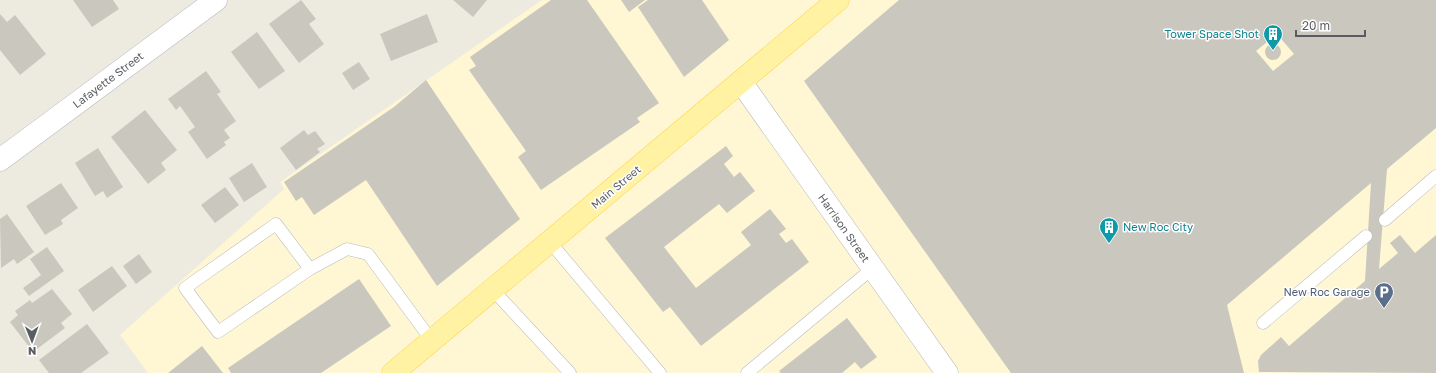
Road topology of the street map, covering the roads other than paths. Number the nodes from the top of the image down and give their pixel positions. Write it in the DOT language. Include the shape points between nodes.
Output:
graph roads {
  1 [pos="216,0"];
  2 [pos="838,0"];
  3 [pos="742,82"];
  4 [pos="0,160"];
  5 [pos="1436,176"];
  6 [pos="1385,220"];
  7 [pos="1366,236"];
  8 [pos="550,242"];
  9 [pos="873,268"];
  10 [pos="310,269"];
  11 [pos="493,290"];
  12 [pos="1263,323"];
  13 [pos="432,341"];
  14 [pos="393,373"];
  15 [pos="570,373"];
  16 [pos="660,373"];
  17 [pos="747,373"];
  18 [pos="947,373"];
  1 -- 4 [label="street, Lafayette Street"];
  2 -- 3 [label="main road, Main Street"];
  3 -- 8 [label="main road, Main Street"];
  3 -- 9 [label="street, Harrison Street"];
  5 -- 6 [label="lane"];
  7 -- 12 [label="lane"];
  8 -- 11 [label="main road, Main Street"];
  8 -- 16 [label="lane"];
  9 -- 17 [label="lane"];
  9 -- 18 [label="street, Harrison Street"];
  10 -- 10 [label="lane" via="218,332 184,288 276,224"];
  10 -- 13 [label="lane" via="347,249 368,254"];
  11 -- 13 [label="main road, Main Street"];
  11 -- 15 [label="lane"];
  13 -- 14 [label="main road, Main Street"];
}
